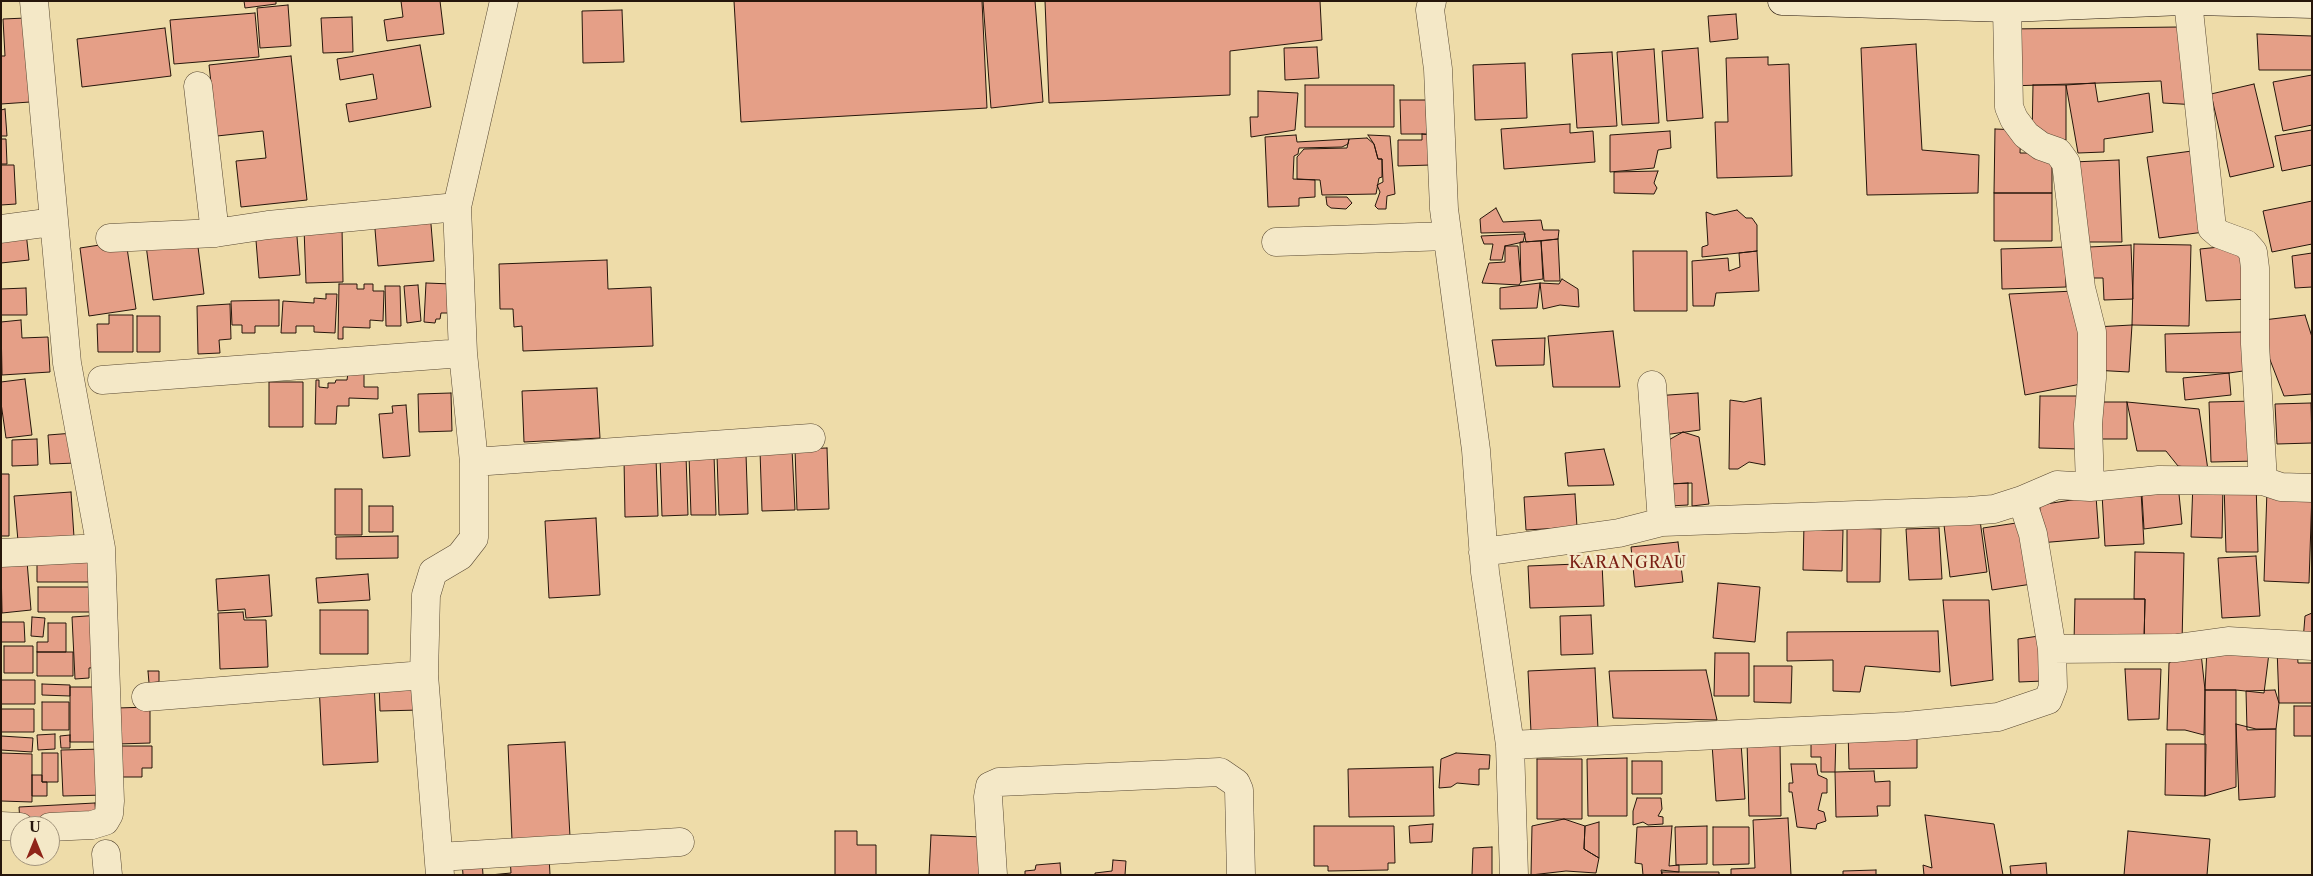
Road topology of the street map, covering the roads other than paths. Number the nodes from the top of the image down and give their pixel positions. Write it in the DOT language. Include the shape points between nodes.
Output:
graph roads {
  1 [pos="34,1"];
  2 [pos="504,1"];
  3 [pos="1432,1"];
  4 [pos="1782,1"];
  5 [pos="2183,1"];
  6 [pos="2188,1"];
  7 [pos="2195,1"];
  8 [pos="2312,4"];
  9 [pos="2007,8"];
  10 [pos="198,86"];
  11 [pos="457,207"];
  12 [pos="53,222"];
  13 [pos="1,229"];
  14 [pos="215,232"];
  15 [pos="1447,236"];
  16 [pos="110,238"];
  17 [pos="1276,242"];
  18 [pos="463,353"];
  19 [pos="102,380"];
  20 [pos="1652,385"];
  21 [pos="811,438"];
  22 [pos="474,462"];
  23 [pos="2263,481"];
  24 [pos="2090,487"];
  25 [pos="2312,488"];
  26 [pos="2022,500"];
  27 [pos="1662,522"];
  28 [pos="101,548"];
  29 [pos="1484,552"];
  30 [pos="1,553"];
  31 [pos="2312,646"];
  32 [pos="2052,650"];
  33 [pos="424,675"];
  34 [pos="146,697"];
  35 [pos="1510,745"];
  36 [pos="60,826"];
  37 [pos="680,842"];
  38 [pos="439,866"];
  39 [pos="992,875"];
  40 [pos="1240,875"];
  41 [pos="1514,875"];
  1 -- 12 [label="street"];
  2 -- 11 [label="street"];
  3 -- 15 [label="street" via="1430,10 1438,69"];
  4 -- 9 [label="street"];
  5 -- 9 [label="street"];
  6 -- 23 [label="street" via="2212,228 2246,244 2253,252 2254,344"];
  7 -- 8 [label="street"];
  9 -- 24 [label="street" via="2009,107 2026,135 2041,146 2058,152 2066,163 2081,288 2092,332 2088,424"];
  10 -- 14 [label="street"];
  11 -- 14 [label="street"];
  11 -- 18 [label="street"];
  12 -- 13 [label="street"];
  12 -- 28 [label="street" via="67,363"];
  14 -- 16 [label="street"];
  15 -- 17 [label="street"];
  15 -- 29 [label="street" via="1476,450"];
  18 -- 19 [label="street"];
  18 -- 22 [label="street"];
  20 -- 27 [label="street"];
  21 -- 22 [label="street"];
  22 -- 33 [label="street" via="474,538 460,556 433,572 428,581"];
  23 -- 24 [label="street" via="2159,480"];
  23 -- 25 [label="street" via="2281,487"];
  24 -- 26 [label="street" via="2057,485"];
  26 -- 27 [label="street" via="1994,509 1969,512"];
  26 -- 32 [label="street" via="2033,534"];
  27 -- 29 [label="street" via="1619,533"];
  28 -- 30 [label="street"];
  28 -- 36 [label="street" via="109,814 105,821"];
  29 -- 35 [label="street"];
  31 -- 32 [label="street" via="2228,640 2177,648"];
  32 -- 35 [label="street" via="2053,686 2048,700 1998,717 1906,726"];
  33 -- 34 [label="street"];
  33 -- 38 [label="street"];
  35 -- 41 [label="street"];
  37 -- 38 [label="street"];
  39 -- 40 [label="street" via="990,786 999,782 1220,772 1229,777 1239,790"];
}
